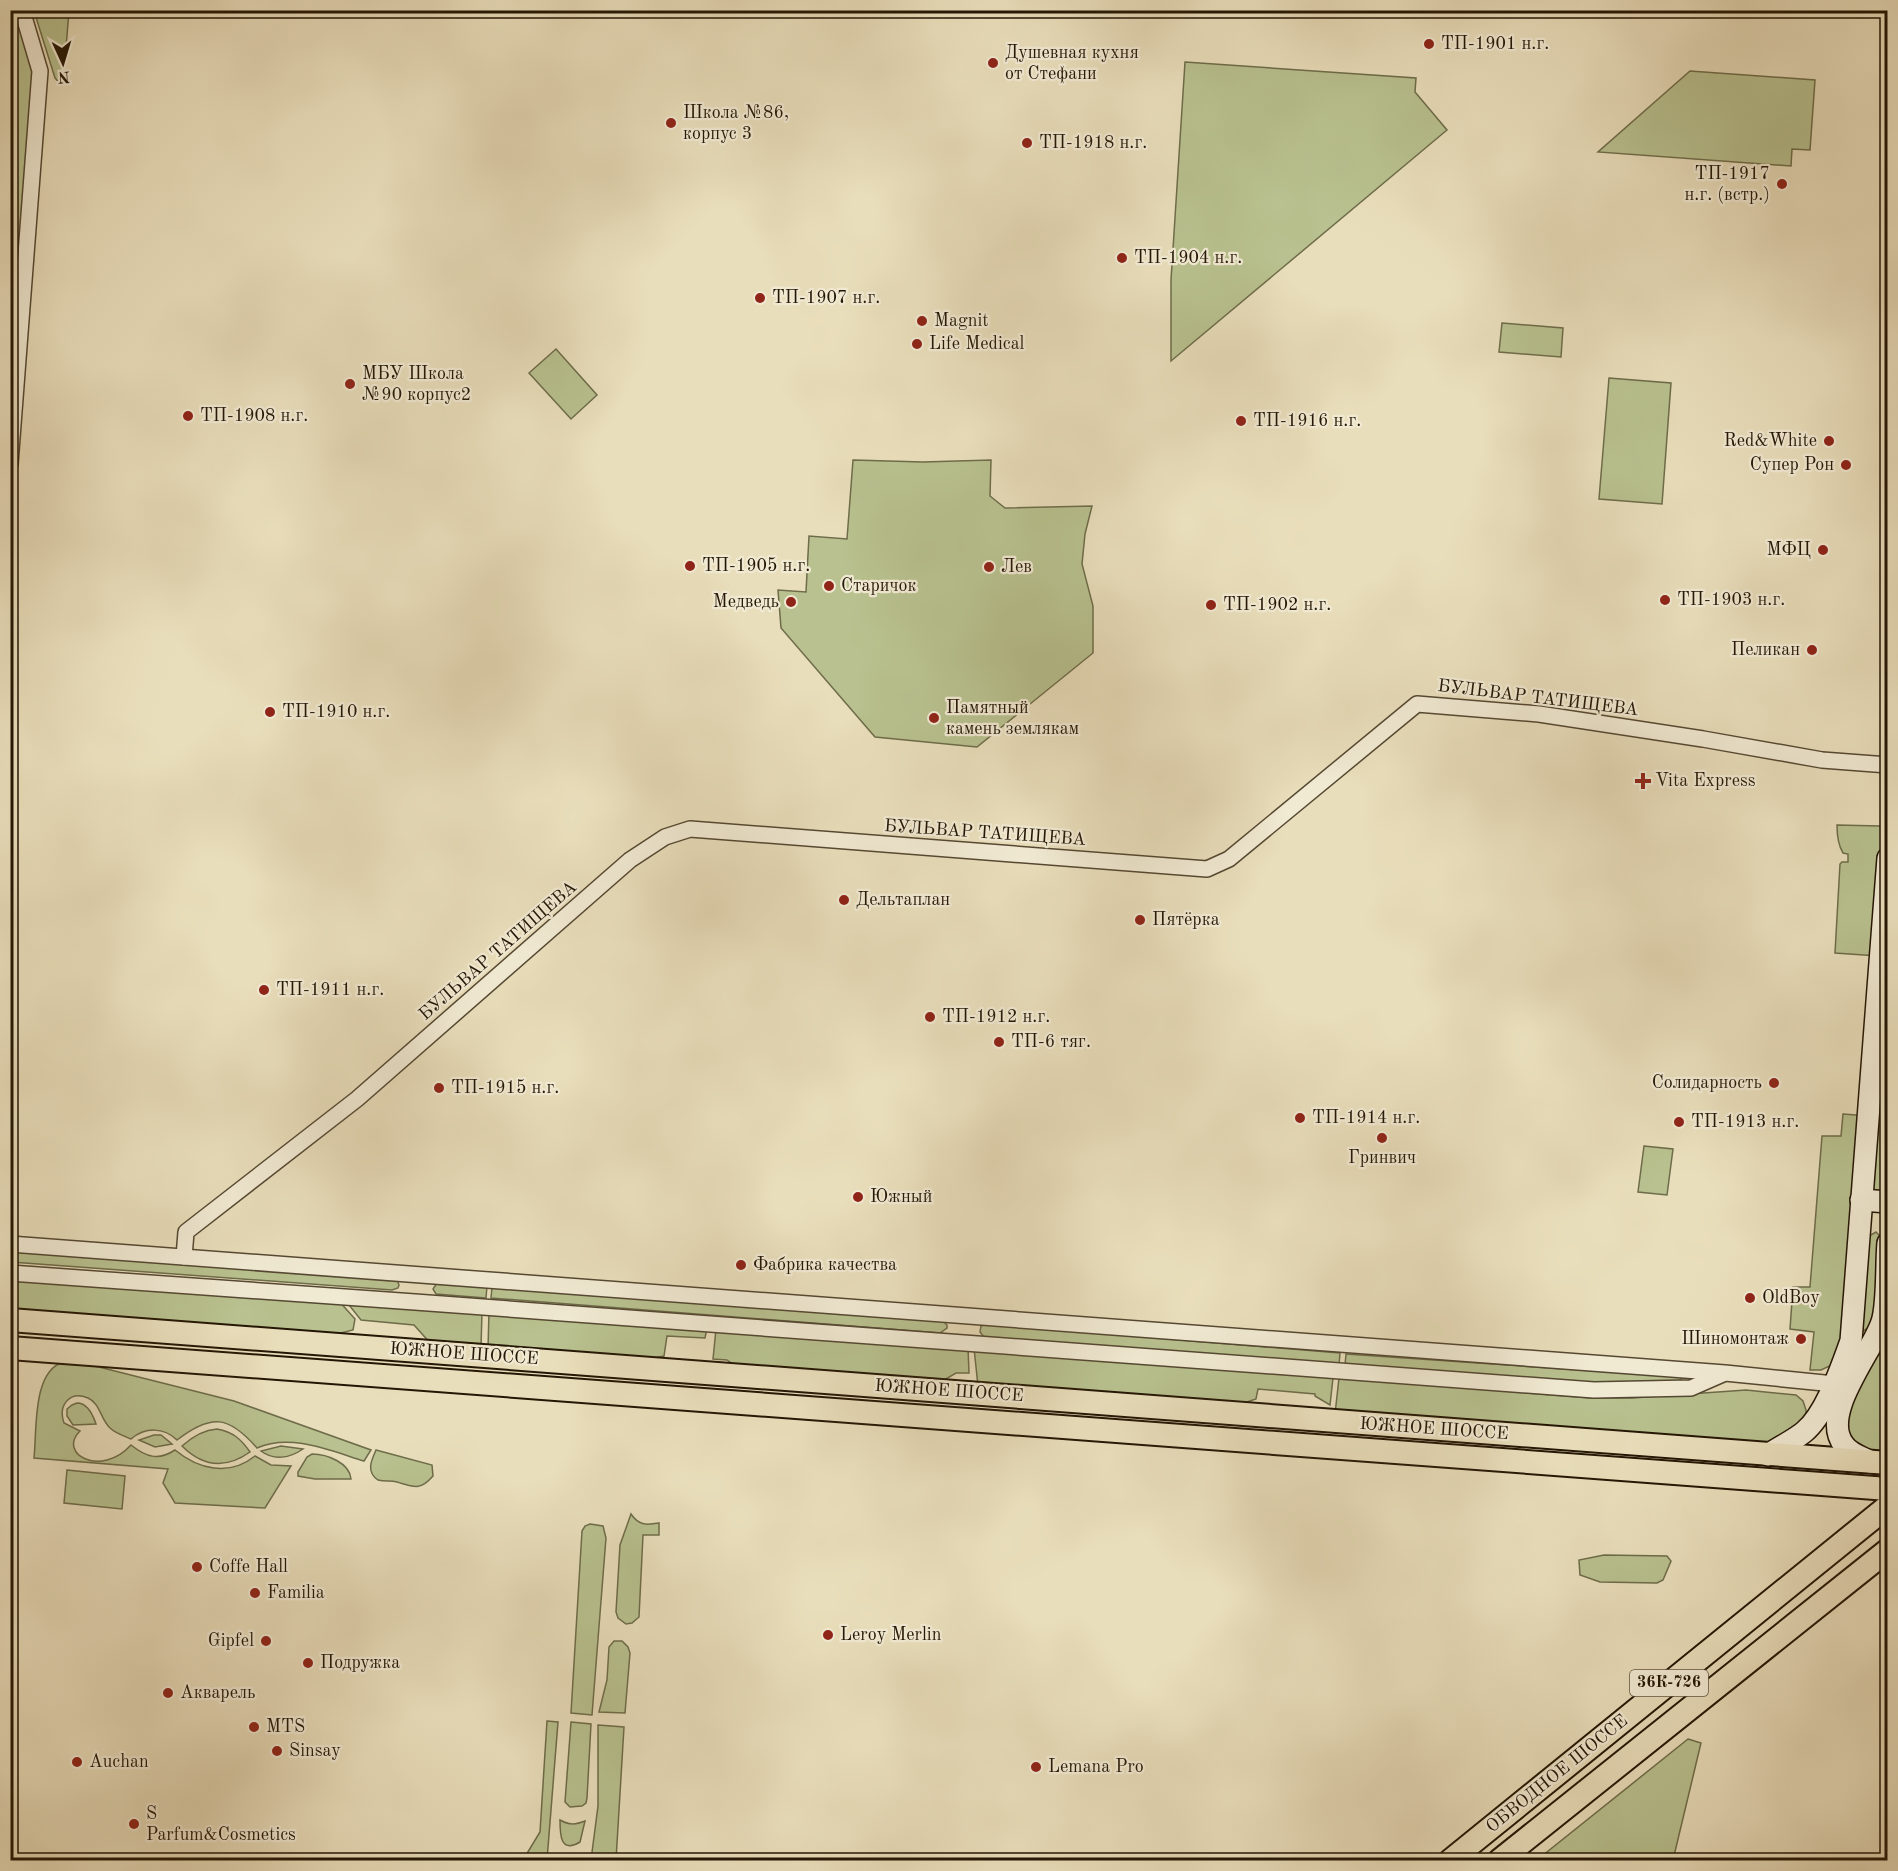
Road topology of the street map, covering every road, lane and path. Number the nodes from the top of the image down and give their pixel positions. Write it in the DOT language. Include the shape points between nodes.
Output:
graph roads {
  1 [pos="22,10"];
  2 [pos="10,464"];
  3 [pos="1887,765"];
  4 [pos="1887,858"];
  5 [pos="1861,1200"];
  6 [pos="1887,1202"];
  7 [pos="1887,1243"];
  8 [pos="10,1244"];
  9 [pos="184,1257"];
  10 [pos="10,1274"];
  11 [pos="10,1320"];
  12 [pos="10,1348"];
  13 [pos="1725,1373"];
  14 [pos="1842,1385"];
  15 [pos="1768,1455"];
  16 [pos="1880,1463"];
  17 [pos="1887,1489"];
  18 [pos="1887,1506"];
  19 [pos="1887,1550"];
  20 [pos="1451,1860"];
  21 [pos="1500,1860"];
  1 -- 2 [label="street" via="40,71"];
  3 -- 9 [label="street, БУЛЬВАР ТАТИЩЕВА" via="1822,760 1539,714 1417,704 1229,859 1207,869 690,829 665,837 630,860 357,1099 186,1232"];
  4 -- 5 [label="main road"];
  5 -- 6 [label="main road"];
  5 -- 14 [label="main road" via="1851,1341"];
  7 -- 14 [label="main road" via="1883,1319 1877,1335"];
  8 -- 9 [label="street"];
  9 -- 13 [label="street"];
  10 -- 13 [label="street" via="1594,1390 1691,1388"];
  11 -- 15 [label="main road, ЮЖНОЕ ШОССЕ"];
  12 -- 17 [label="main road, ЮЖНОЕ ШОССЕ"];
  13 -- 14 [label="street"];
  14 -- 15 [label="main road" via="1804,1432"];
  14 -- 16 [label="main road" via="1837,1420 1843,1445 1850,1452"];
  15 -- 16 [label="main road, ЮЖНОЕ ШОССЕ"];
  18 -- 20 [label="main road, ОБВОДНОЕ ШОССЕ / 36К-726"];
  19 -- 21 [label="main road, ОБВОДНОЕ ШОССЕ / 36К-726"];
}
